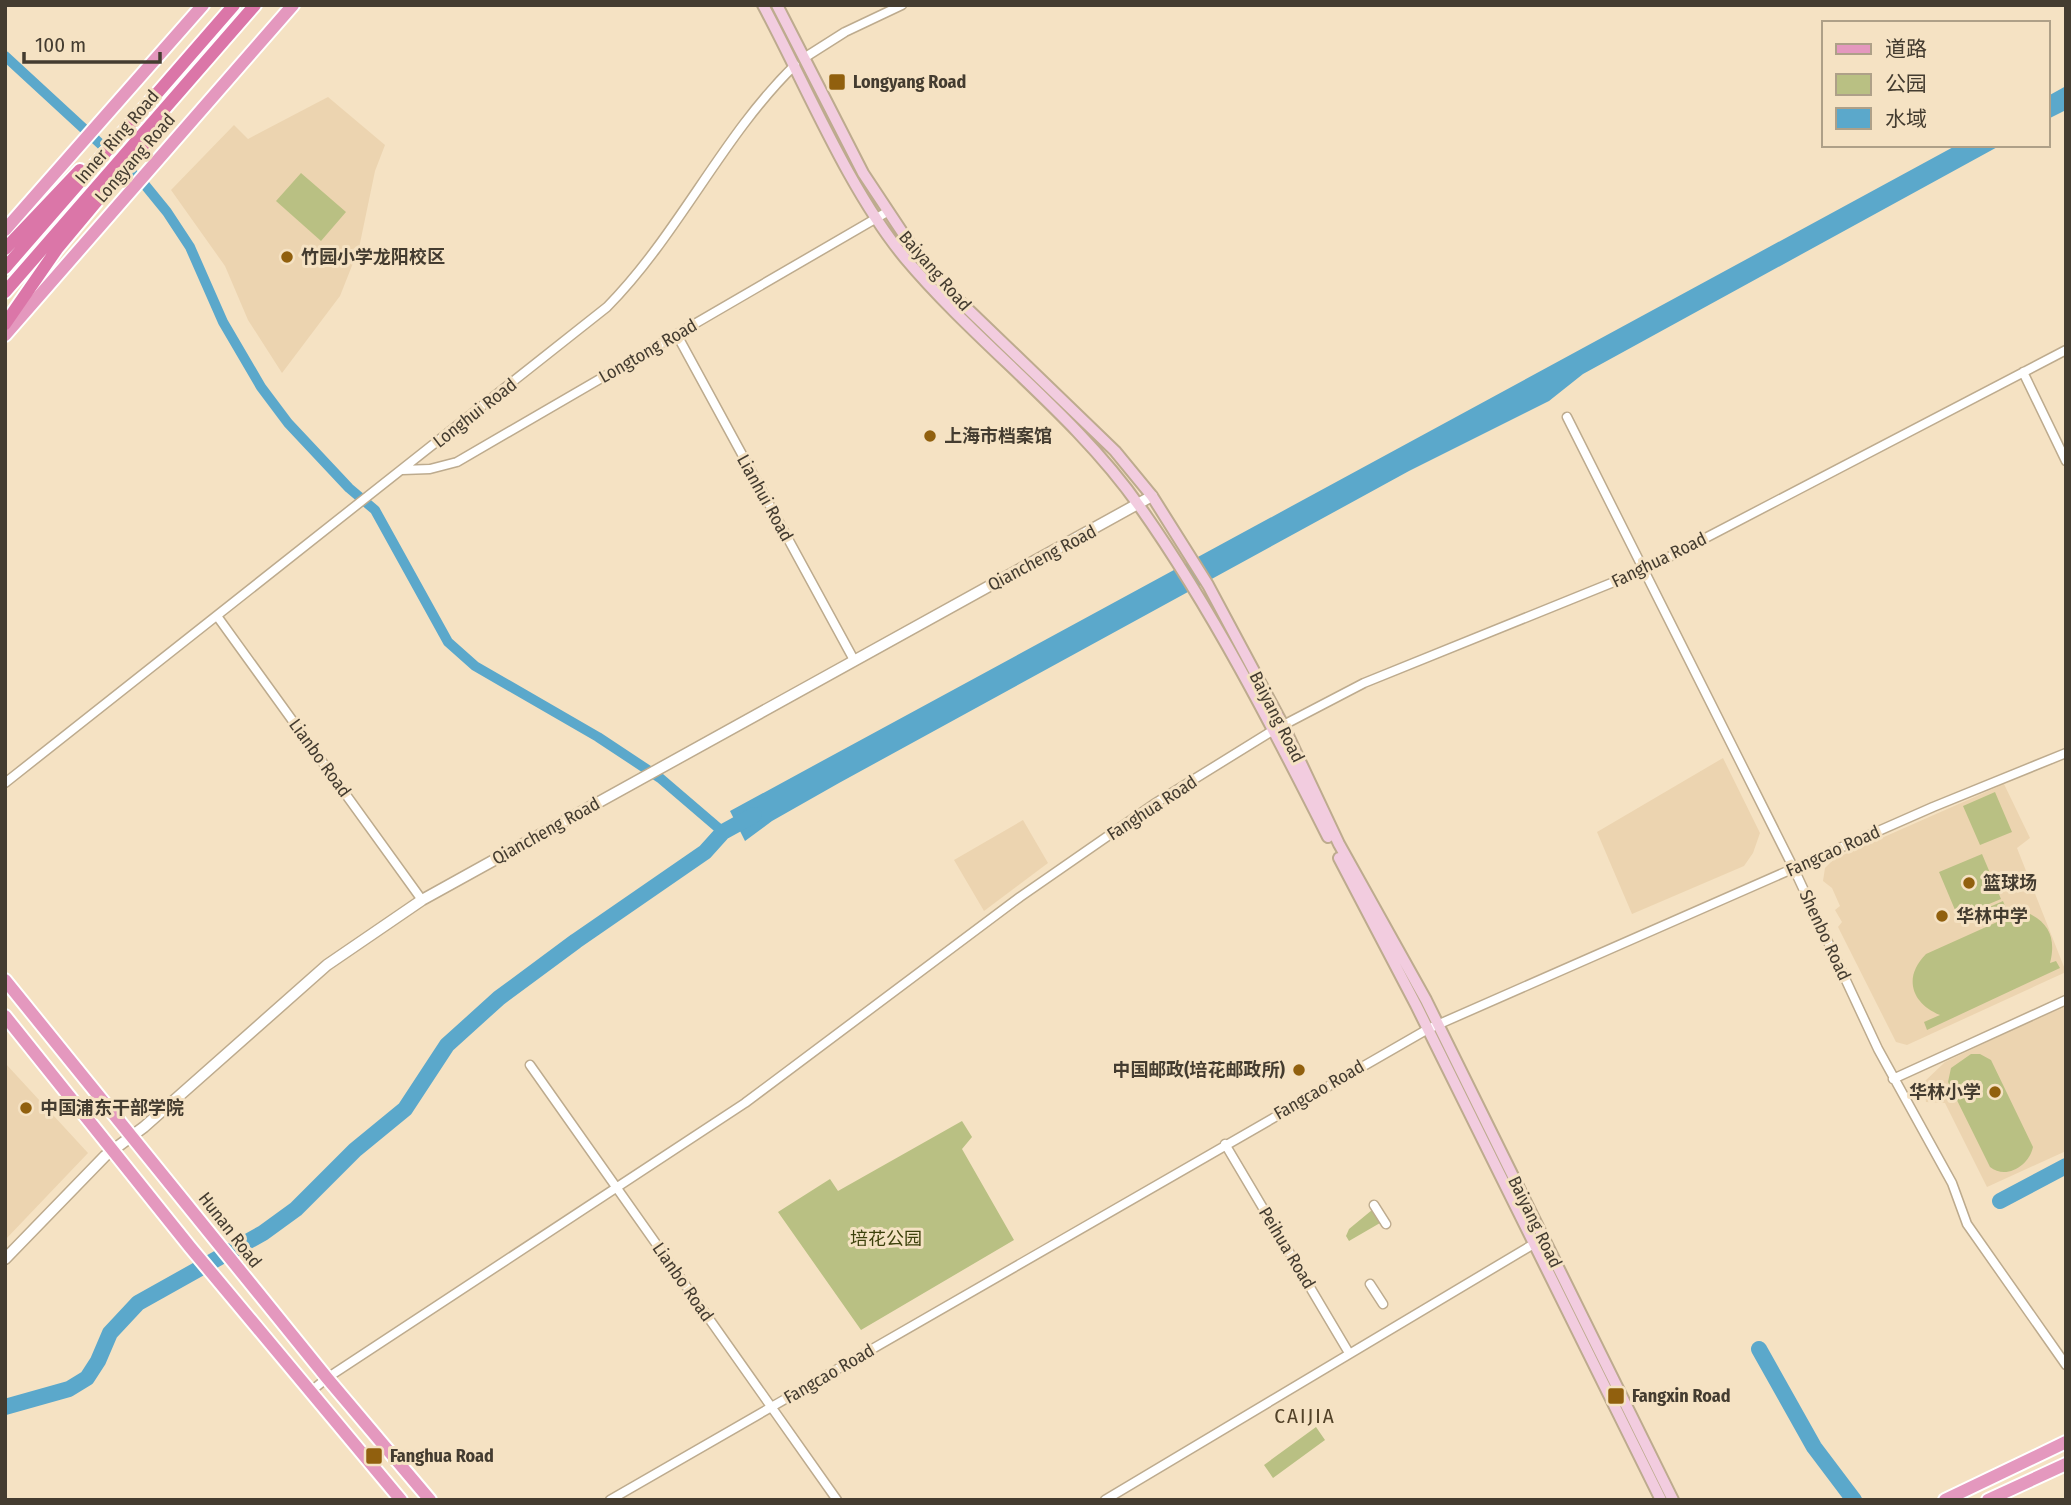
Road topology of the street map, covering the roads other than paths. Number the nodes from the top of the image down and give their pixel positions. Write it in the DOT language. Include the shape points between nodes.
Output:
graph roads {
  1 [pos="203,5"];
  2 [pos="234,5"];
  3 [pos="256,5"];
  4 [pos="293,5"];
  5 [pos="763,5"];
  6 [pos="777,5"];
  7 [pos="902,5"];
  8 [pos="800,62"];
  9 [pos="90,165"];
  10 [pos="108,181"];
  11 [pos="887,212"];
  12 [pos="876,219"];
  13 [pos="5,230"];
  14 [pos="5,249"];
  15 [pos="5,268"];
  16 [pos="5,292"];
  17 [pos="5,324"];
  18 [pos="5,335"];
  19 [pos="677,335"];
  20 [pos="2066,350"];
  21 [pos="2023,372"];
  22 [pos="1567,417"];
  23 [pos="2066,461"];
  24 [pos="402,470"];
  25 [pos="1152,496"];
  26 [pos="1139,505"];
  27 [pos="1646,569"];
  28 [pos="217,616"];
  29 [pos="854,660"];
  30 [pos="1283,725"];
  31 [pos="1272,731"];
  32 [pos="2066,753"];
  33 [pos="5,783"];
  34 [pos="1794,869"];
  35 [pos="422,900"];
  36 [pos="5,980"];
  37 [pos="2066,1000"];
  38 [pos="5,1016"];
  39 [pos="1433,1027"];
  40 [pos="530,1065"];
  41 [pos="1893,1079"];
  42 [pos="132,1135"];
  43 [pos="1225,1144"];
  44 [pos="113,1150"];
  45 [pos="618,1189"];
  46 [pos="1374,1205"];
  47 [pos="1385,1224"];
  48 [pos="1538,1242"];
  49 [pos="5,1259"];
  50 [pos="1370,1284"];
  51 [pos="1383,1304"];
  52 [pos="1349,1353"];
  53 [pos="2066,1365"];
  54 [pos="327,1378"];
  55 [pos="310,1392"];
  56 [pos="772,1408"];
  57 [pos="2066,1442"];
  58 [pos="2066,1464"];
  59 [pos="401,1500"];
  60 [pos="430,1500"];
  61 [pos="610,1500"];
  62 [pos="836,1500"];
  63 [pos="1105,1500"];
  64 [pos="1661,1500"];
  65 [pos="1673,1500"];
  66 [pos="1945,1500"];
  67 [pos="1988,1500"];
  1 -- 13 [label="main road"];
  2 -- 9 [label="highway, Inner Ring Road"];
  3 -- 10 [label="highway, Inner Ring Road"];
  4 -- 18 [label="main road, Longyang Road"];
  5 -- 8 [label="main road, Baiyang Road"];
  6 -- 8 [label="main road, Baiyang Road"];
  7 -- 8 [label="street, Longhui Road" via="845,32"];
  8 -- 11 [label="main road, Baiyang Road"];
  8 -- 12 [label="main road, Baiyang Road"];
  8 -- 24 [label="street, Longhui Road" via="768,93 612,302"];
  9 -- 14 [label="highway"];
  9 -- 15 [label="highway, Inner Ring Road"];
  10 -- 16 [label="highway, Inner Ring Road"];
  10 -- 17 [label="highway"];
  11 -- 12 [label="street, Longtong Road"];
  11 -- 25 [label="main road, Baiyang Road" via="948,290 1082,417"];
  12 -- 19 [label="street, Longtong Road"];
  12 -- 26 [label="main road, Baiyang Road" via="945,302 1102,460"];
  19 -- 24 [label="street, Longtong Road" via="457,462 429,470"];
  19 -- 29 [label="street, Lianhui Road"];
  20 -- 21 [label="street, Fanghua Road"];
  21 -- 23 [label="street"];
  21 -- 27 [label="street, Fanghua Road"];
  22 -- 27 [label="street, Shenbo Road"];
  24 -- 28 [label="street, Longhui Road"];
  25 -- 26 [label="street, Qiancheng Road"];
  25 -- 30 [label="main road, Baiyang Road" via="1208,585"];
  26 -- 29 [label="street, Qiancheng Road"];
  26 -- 31 [label="main road, Baiyang Road" via="1195,593"];
  27 -- 30 [label="street, Fanghua Road" via="1364,683"];
  27 -- 34 [label="street, Shenbo Road"];
  28 -- 33 [label="street, Longhui Road"];
  28 -- 35 [label="street, Lianbo Road"];
  29 -- 35 [label="street, Qiancheng Road"];
  30 -- 31 [label="street, Fanghua Road"];
  30 -- 39 [label="main road, Baiyang Road"];
  31 -- 39 [label="main road, Baiyang Road"];
  31 -- 45 [label="street, Fanghua Road" via="1068,863 745,1102"];
  32 -- 34 [label="street, Fangcao Road"];
  34 -- 39 [label="street, Fangcao Road"];
  34 -- 41 [label="street, Shenbo Road"];
  35 -- 42 [label="street, Qiancheng Road" via="327,965"];
  36 -- 42 [label="main road, Hunan Road"];
  37 -- 41 [label="street"];
  38 -- 44 [label="main road"];
  39 -- 43 [label="street, Fangcao Road"];
  39 -- 48 [label="main road, Baiyang Road"];
  40 -- 45 [label="street, Lianbo Road"];
  41 -- 53 [label="street, Shenbo Road" via="1952,1183 1971,1231"];
  42 -- 44 [label="street, Qiancheng Road"];
  42 -- 54 [label="main road, Hunan Road"];
  43 -- 52 [label="street, Peihua Road"];
  43 -- 56 [label="street, Fangcao Road"];
  44 -- 49 [label="street, Qiancheng Road"];
  44 -- 55 [label="main road"];
  45 -- 54 [label="street, Fanghua Road"];
  45 -- 56 [label="street, Lianbo Road"];
  46 -- 47 [label="street"];
  48 -- 52 [label="street"];
  48 -- 64 [label="main road, Baiyang Road"];
  48 -- 65 [label="main road, Baiyang Road"];
  50 -- 51 [label="street"];
  52 -- 63 [label="street"];
  54 -- 55 [label="street, Fanghua Road"];
  54 -- 60 [label="main road, Hunan Road"];
  55 -- 59 [label="main road"];
  56 -- 61 [label="street, Fangcao Road"];
  56 -- 62 [label="street, Lianbo Road"];
  57 -- 66 [label="main road"];
  58 -- 67 [label="main road"];
}
